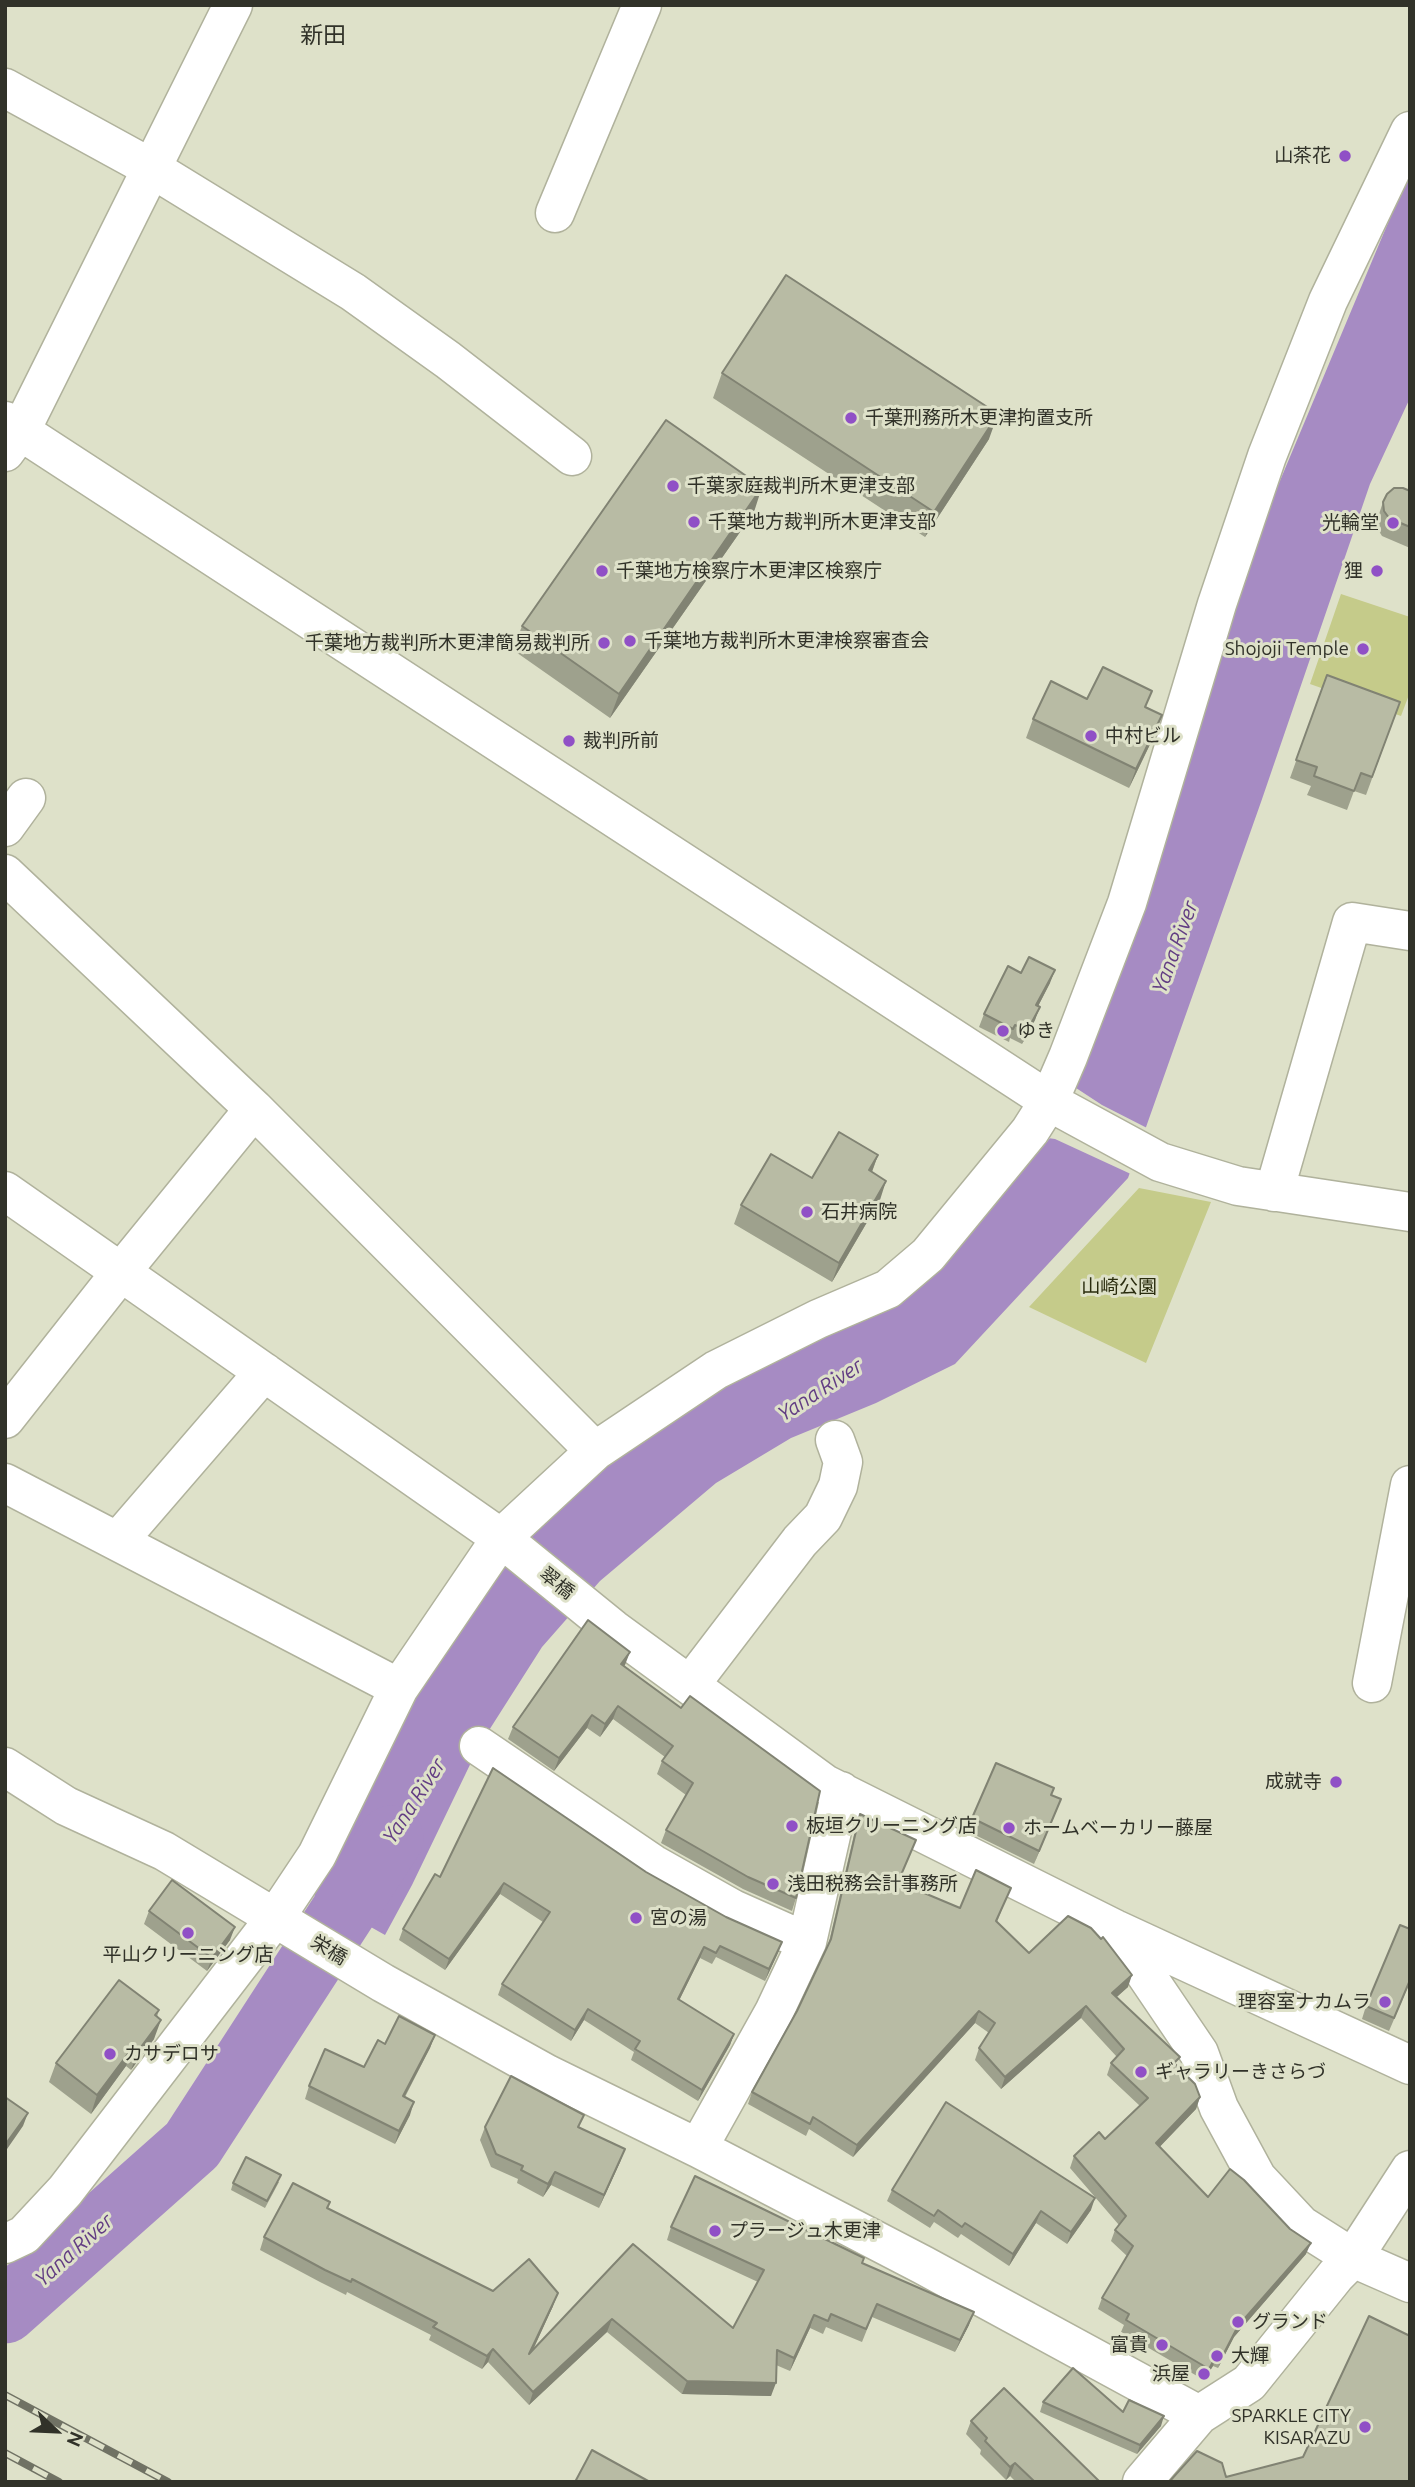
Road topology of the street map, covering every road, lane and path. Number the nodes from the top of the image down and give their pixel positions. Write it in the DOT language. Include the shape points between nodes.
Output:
graph roads {
  1 [pos="233,5"];
  2 [pos="642,5"];
  3 [pos="5,88"];
  4 [pos="1410,131"];
  5 [pos="151,169"];
  6 [pos="555,213"];
  7 [pos="10,434"];
  8 [pos="572,456"];
  9 [pos="5,874"];
  10 [pos="1410,931"];
  11 [pos="1053,1104"];
  12 [pos="254,1109"];
  13 [pos="5,1191"];
  14 [pos="1274,1192"];
  15 [pos="1410,1212"];
  16 [pos="121,1272"];
  17 [pos="264,1371"];
  18 [pos="5,1419"];
  19 [pos="835,1440"];
  20 [pos="595,1451"];
  21 [pos="5,1482"];
  22 [pos="1409,1487"];
  23 [pos="501,1538"];
  24 [pos="118,1541"];
  25 [pos="1372,1683"];
  26 [pos="690,1685"];
  27 [pos="399,1688"];
  28 [pos="479,1746"];
  29 [pos="5,1767"];
  30 [pos="841,1791"];
  31 [pos="275,1918"];
  32 [pos="1115,1929"];
  33 [pos="807,1942"];
  34 [pos="1410,2065"];
  35 [pos="698,2148"];
  36 [pos="1410,2171"];
  37 [pos="5,2244"];
  38 [pos="1353,2258"];
  39 [pos="1410,2283"];
  40 [pos="1199,2415"];
  41 [pos="1142,2482"];
  1 -- 5 [label="street"];
  2 -- 6 [label="street"];
  3 -- 5 [label="street"];
  4 -- 11 [label="street" via="1328,301 1267,456 1127,903"];
  5 -- 7 [label="street"];
  5 -- 8 [label="street" via="353,292"];
  7 -- 11 [label="street"];
  9 -- 12 [label="street"];
  10 -- 14 [label="street" via="1352,922"];
  11 -- 14 [label="street" via="1160,1162"];
  11 -- 20 [label="street" via="928,1255 888,1289 716,1370"];
  12 -- 16 [label="street"];
  12 -- 20 [label="street"];
  13 -- 16 [label="street, 翠橋"];
  14 -- 15 [label="street"];
  16 -- 17 [label="street, 翠橋"];
  16 -- 18 [label="street"];
  17 -- 23 [label="street, 翠橋"];
  17 -- 24 [label="street"];
  19 -- 26 [label="street" via="844,1462 823,1517"];
  20 -- 23 [label="street"];
  21 -- 24 [label="street"];
  22 -- 25 [label="street"];
  23 -- 26 [label="street, 翠橋"];
  23 -- 27 [label="street"];
  24 -- 27 [label="street"];
  26 -- 30 [label="street, 翠橋"];
  27 -- 31 [label="street" via="317,1855"];
  28 -- 33 [label="street" via="653,1864 733,1909"];
  29 -- 31 [label="street, 栄橋" via="66,1806 164,1851"];
  30 -- 32 [label="street, 翠橋"];
  30 -- 33 [label="street"];
  31 -- 35 [label="street, 栄橋" via="547,2074"];
  31 -- 37 [label="street" via="65,2191 24,2235"];
  32 -- 34 [label="street, 翠橋"];
  32 -- 38 [label="street" via="1199,2053 1219,2108 1257,2179 1301,2225"];
  33 -- 35 [label="street" via="774,2012"];
  35 -- 40 [label="street, 栄橋"];
  36 -- 38 [label="street"];
  38 -- 39 [label="street"];
  38 -- 40 [label="street" via="1249,2383"];
  40 -- 41 [label="street"];
}
